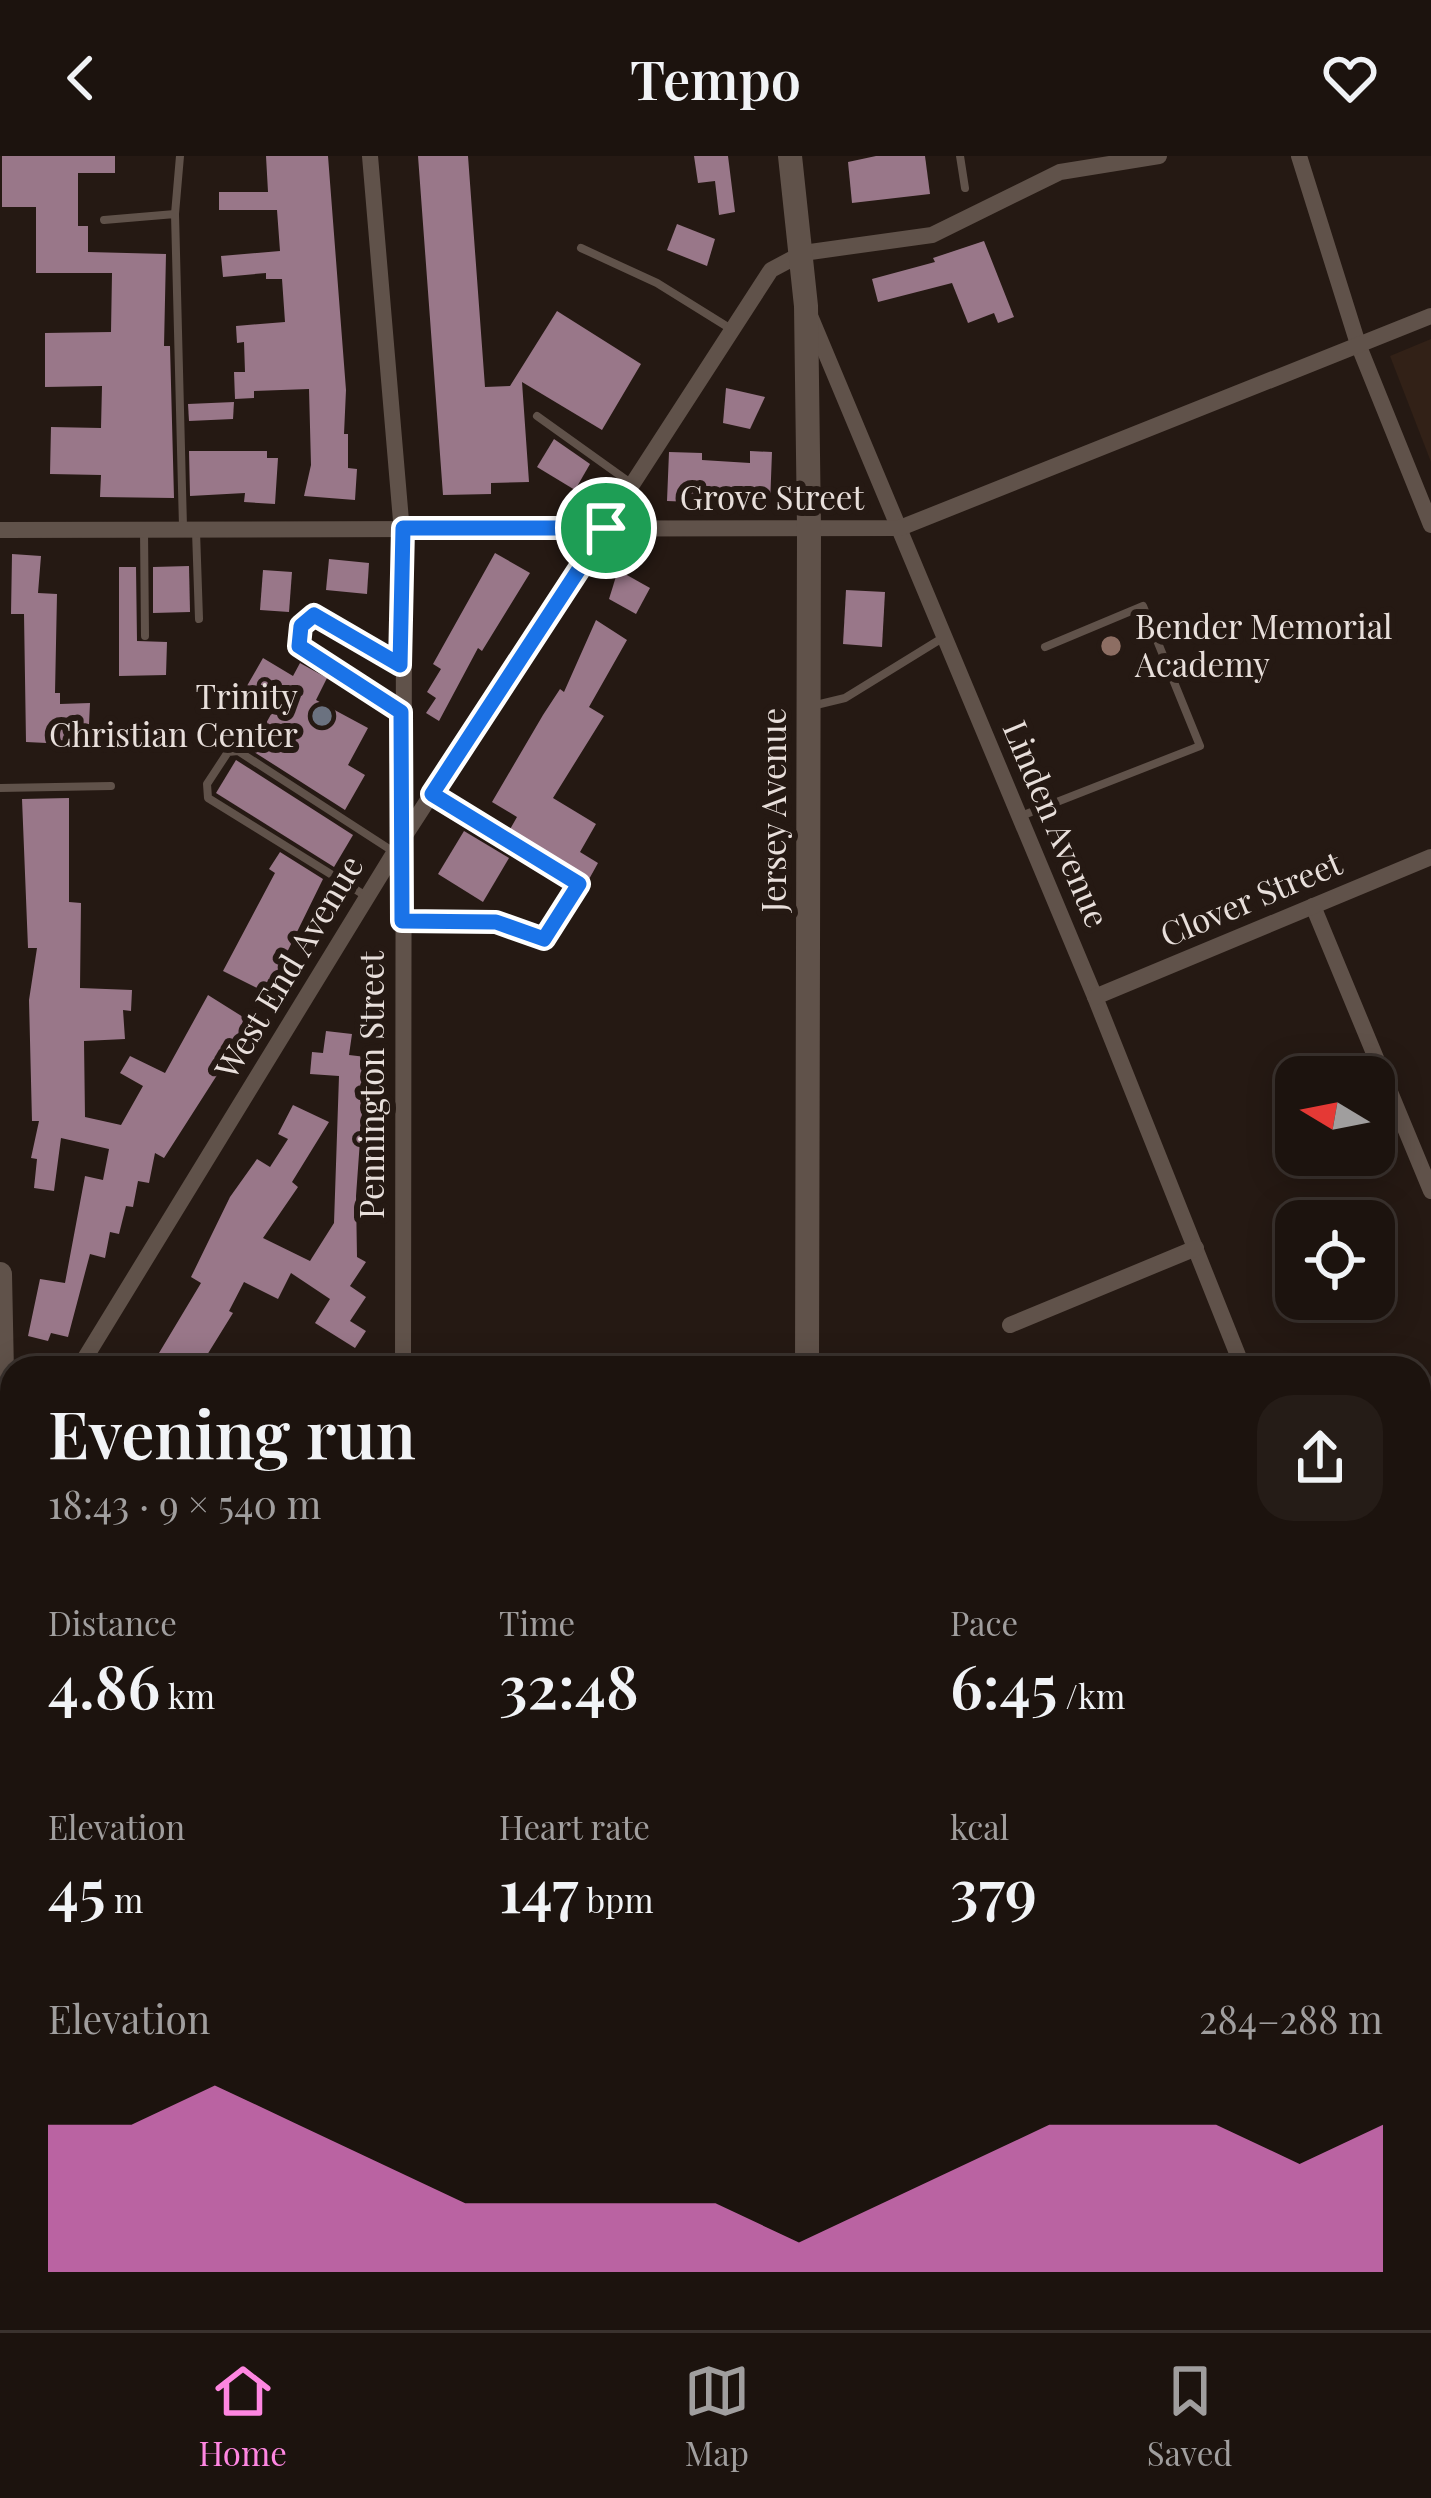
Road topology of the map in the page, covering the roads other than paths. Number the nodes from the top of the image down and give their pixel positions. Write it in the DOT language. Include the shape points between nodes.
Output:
graph roads {
  1 [pos="180,156"];
  2 [pos="370,156"];
  3 [pos="790,156"];
  4 [pos="960,156"];
  5 [pos="1159,156"];
  6 [pos="1299,156"];
  7 [pos="965,188"];
  8 [pos="175,214"];
  9 [pos="104,220"];
  10 [pos="580,248"];
  11 [pos="803,253"];
  12 [pos="806,306"];
  13 [pos="1431,316"];
  14 [pos="732,330"];
  15 [pos="1358,344"];
  16 [pos="536,416"];
  17 [pos="634,484"];
  18 [pos="1431,525"];
  19 [pos="403,528"];
  20 [pos="606,528"];
  21 [pos="809,528"];
  22 [pos="900,528"];
  23 [pos="144,529"];
  24 [pos="190,529"];
  25 [pos="0,530"];
  26 [pos="199,619"];
  27 [pos="145,636"];
  28 [pos="945,637"];
  29 [pos="1046,647"];
  30 [pos="400,665"];
  31 [pos="806,705"];
  32 [pos="401,712"];
  33 [pos="111,786"];
  34 [pos="0,788"];
  35 [pos="432,794"];
  36 [pos="1020,816"];
  37 [pos="398,846"];
  38 [pos="1431,857"];
  39 [pos="368,897"];
  40 [pos="1312,906"];
  41 [pos="402,921"];
  42 [pos="1095,997"];
  43 [pos="1431,1191"];
  44 [pos="1196,1248"];
  45 [pos="0,1274"];
  46 [pos="1010,1325"];
  47 [pos="1,1356"];
  48 [pos="86,1356"];
  49 [pos="403,1356"];
  50 [pos="807,1356"];
  51 [pos="1238,1356"];
  1 -- 8 [label="lane"];
  2 -- 19 [label="street, Pennington Street"];
  3 -- 11 [label="street, Jersey Avenue"];
  4 -- 7 [label="lane"];
  5 -- 11 [label="street" via="1060,172 932,235"];
  6 -- 15 [label="street"];
  8 -- 9 [label="lane"];
  8 -- 24 [label="lane"];
  10 -- 14 [label="lane"];
  11 -- 12 [label="street, Jersey Avenue"];
  11 -- 14 [label="street, West End Avenue" via="771,270"];
  12 -- 21 [label="street, Jersey Avenue"];
  12 -- 22 [label="street, Linden Avenue"];
  13 -- 15 [label="street, Grove Street"];
  14 -- 17 [label="street, West End Avenue"];
  15 -- 18 [label="street"];
  15 -- 22 [label="street, Grove Street"];
  16 -- 17 [label="lane"];
  17 -- 20 [label="street, West End Avenue"];
  19 -- 20 [label="street, Grove Street"];
  19 -- 24 [label="street, Grove Street"];
  19 -- 30 [label="street, Pennington Street"];
  20 -- 21 [label="street, Grove Street"];
  20 -- 35 [label="street, West End Avenue"];
  21 -- 22 [label="street, Grove Street"];
  21 -- 31 [label="street, Jersey Avenue"];
  22 -- 28 [label="street, Linden Avenue"];
  23 -- 24 [label="street, Grove Street"];
  23 -- 25 [label="street, Grove Street"];
  23 -- 27 [label="lane"];
  24 -- 26 [label="lane"];
  28 -- 31 [label="lane" via="845,698"];
  28 -- 36 [label="street, Linden Avenue"];
  29 -- 36 [label="lane" via="1143,606 1200,746"];
  30 -- 32 [label="street, Pennington Street"];
  30 -- 32 [label="lane" via="314,615 297,634 299,646"];
  31 -- 50 [label="street, Jersey Avenue"];
  32 -- 37 [label="street, Pennington Street"];
  33 -- 34 [label="lane"];
  35 -- 37 [label="street, West End Avenue"];
  35 -- 41 [label="lane" via="579,884 544,939 496,922"];
  36 -- 42 [label="street, Linden Avenue"];
  37 -- 39 [label="street, West End Avenue"];
  37 -- 39 [label="lane" via="238,751 228,752 207,784 208,798"];
  37 -- 41 [label="street, Pennington Street"];
  38 -- 40 [label="street, Clover Street"];
  39 -- 48 [label="street, West End Avenue"];
  40 -- 42 [label="street, Clover Street"];
  40 -- 43 [label="street"];
  41 -- 49 [label="street, Pennington Street"];
  42 -- 44 [label="street, Linden Avenue"];
  44 -- 46 [label="street"];
  44 -- 51 [label="street, Linden Avenue"];
  45 -- 47 [label="street"];
}
